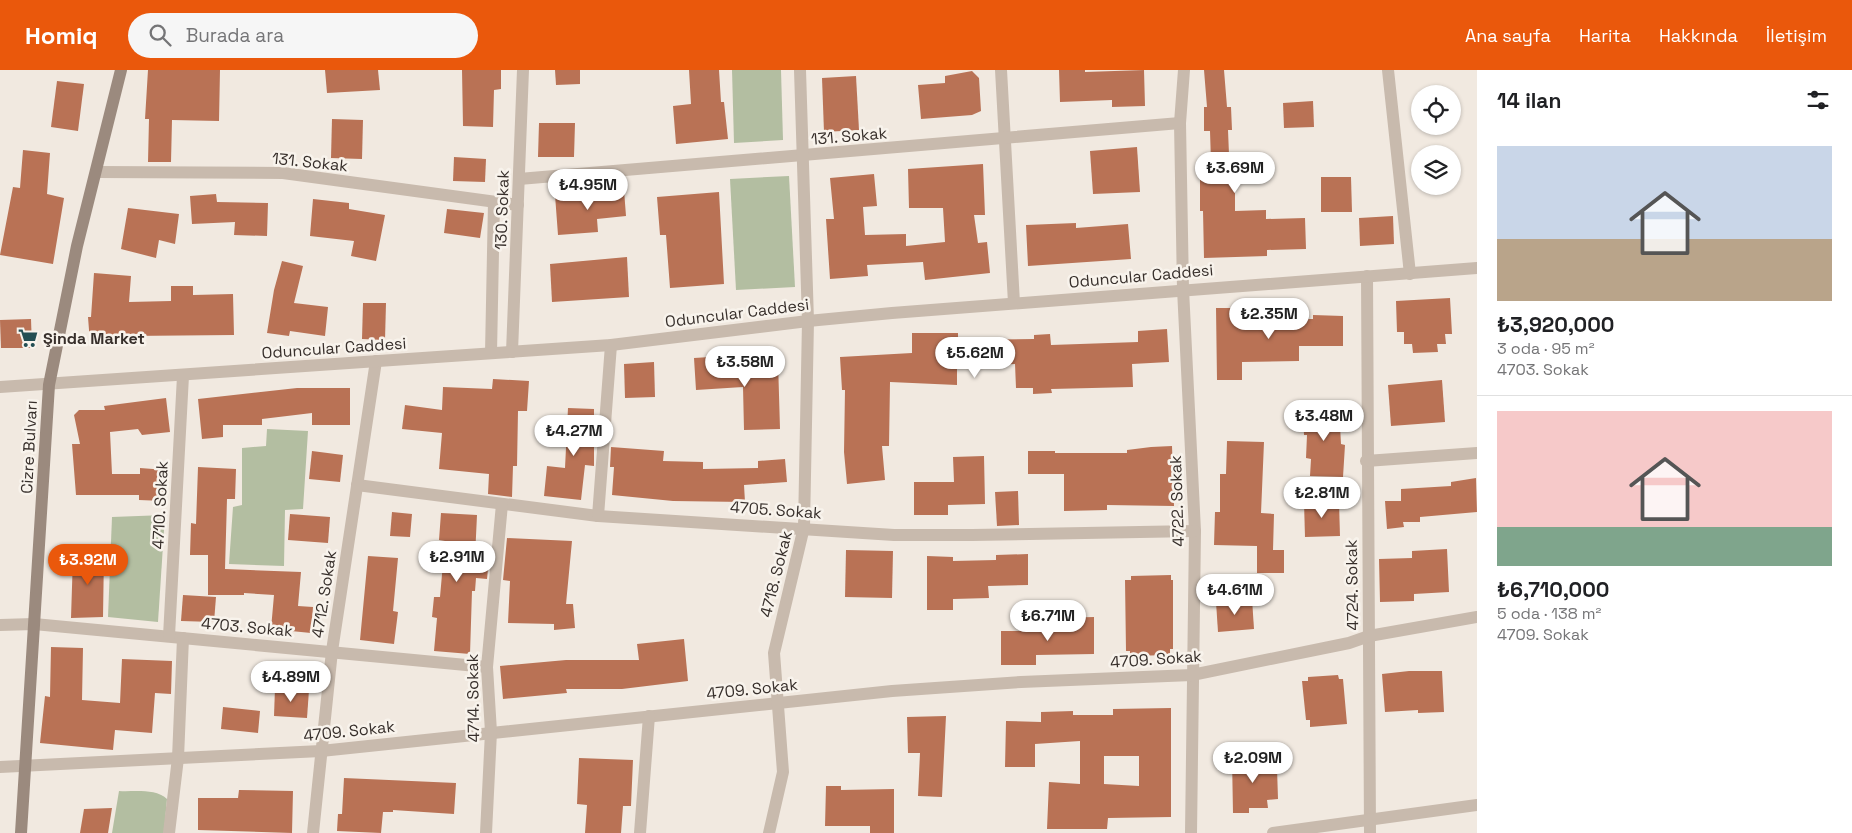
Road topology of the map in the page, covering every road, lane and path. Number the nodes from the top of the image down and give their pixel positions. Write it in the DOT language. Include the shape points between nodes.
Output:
graph roads {
  1 [pos="121,70"];
  2 [pos="523,70"];
  3 [pos="800,70"];
  4 [pos="1001,70"];
  5 [pos="1184,70"];
  6 [pos="1388,70"];
  7 [pos="1180,123"];
  8 [pos="1005,139"];
  9 [pos="802,156"];
  10 [pos="97,172"];
  11 [pos="519,179"];
  12 [pos="494,202"];
  13 [pos="518,205"];
  14 [pos="1477,268"];
  15 [pos="1410,274"];
  16 [pos="1367,276"];
  17 [pos="1183,289"];
  18 [pos="1014,303"];
  19 [pos="808,321"];
  20 [pos="611,345"];
  21 [pos="512,352"];
  22 [pos="491,353"];
  23 [pos="376,361"];
  24 [pos="182,376"];
  25 [pos="49,385"];
  26 [pos="0,387"];
  27 [pos="1477,453"];
  28 [pos="1366,461"];
  29 [pos="357,485"];
  30 [pos="502,504"];
  31 [pos="598,516"];
  32 [pos="804,527"];
  33 [pos="1195,531"];
  34 [pos="1477,617"];
  35 [pos="34,624"];
  36 [pos="0,625"];
  37 [pos="170,636"];
  38 [pos="1369,636"];
  39 [pos="183,638"];
  40 [pos="332,652"];
  41 [pos="487,667"];
  42 [pos="1192,675"];
  43 [pos="776,703"];
  44 [pos="649,716"];
  45 [pos="491,732"];
  46 [pos="321,751"];
  47 [pos="178,758"];
  48 [pos="26,764"];
  49 [pos="0,767"];
  50 [pos="1477,804"];
  51 [pos="1371,827"];
  52 [pos="21,833"];
  53 [pos="170,833"];
  54 [pos="313,833"];
  55 [pos="486,833"];
  56 [pos="640,833"];
  57 [pos="769,833"];
  58 [pos="1191,833"];
  59 [pos="1273,833"];
  1 -- 10 [label="main road, Cizre Bulvarı"];
  2 -- 11 [label="street, 130. Sokak"];
  3 -- 9 [label="street, 4718. Sokak"];
  4 -- 8 [label="street"];
  5 -- 7 [label="street, 4722. Sokak"];
  6 -- 15 [label="street"];
  7 -- 8 [label="street, 131. Sokak"];
  7 -- 17 [label="street, 4722. Sokak"];
  8 -- 9 [label="street, 131. Sokak"];
  8 -- 18 [label="street"];
  9 -- 11 [label="street, 131. Sokak"];
  9 -- 19 [label="street, 4718. Sokak"];
  10 -- 12 [label="street, 131. Sokak" via="283,173"];
  10 -- 25 [label="main road, Cizre Bulvarı"];
  11 -- 13 [label="street, 130. Sokak"];
  12 -- 13 [label="street, 131. Sokak"];
  12 -- 22 [label="street, 130. Sokak"];
  13 -- 21 [label="street, 130. Sokak"];
  14 -- 15 [label="street, Oduncular Caddesi"];
  15 -- 16 [label="street, Oduncular Caddesi"];
  16 -- 17 [label="street, Oduncular Caddesi"];
  16 -- 28 [label="street, 4724. Sokak"];
  17 -- 18 [label="street, Oduncular Caddesi"];
  17 -- 33 [label="street, 4722. Sokak"];
  18 -- 19 [label="street, Oduncular Caddesi"];
  19 -- 20 [label="street, Oduncular Caddesi"];
  19 -- 32 [label="street, 4718. Sokak"];
  20 -- 21 [label="street, Oduncular Caddesi"];
  20 -- 31 [label="street"];
  21 -- 22 [label="street, Oduncular Caddesi"];
  22 -- 23 [label="street, Oduncular Caddesi"];
  23 -- 24 [label="street, Oduncular Caddesi"];
  23 -- 29 [label="street, 4712. Sokak"];
  24 -- 25 [label="street, Oduncular Caddesi"];
  24 -- 37 [label="street, 4710. Sokak"];
  25 -- 26 [label="street, Oduncular Caddesi"];
  25 -- 35 [label="main road, Cizre Bulvarı"];
  27 -- 28 [label="street"];
  28 -- 38 [label="street, 4724. Sokak"];
  29 -- 30 [label="street, 4705. Sokak"];
  29 -- 40 [label="street, 4712. Sokak"];
  30 -- 31 [label="street, 4705. Sokak"];
  30 -- 41 [label="street, 4714. Sokak"];
  31 -- 32 [label="street, 4705. Sokak"];
  32 -- 33 [label="street, 4705. Sokak" via="933,535"];
  32 -- 43 [label="street, 4718. Sokak" via="774,653"];
  33 -- 42 [label="street, 4722. Sokak"];
  34 -- 38 [label="street, 4709. Sokak"];
  35 -- 36 [label="street, 4703. Sokak"];
  35 -- 37 [label="street, 4703. Sokak"];
  35 -- 48 [label="main road, Cizre Bulvarı"];
  37 -- 39 [label="street, 4703. Sokak"];
  38 -- 42 [label="street, 4709. Sokak" via="1350,643"];
  38 -- 51 [label="street, 4724. Sokak"];
  39 -- 40 [label="street, 4703. Sokak"];
  39 -- 47 [label="street"];
  40 -- 41 [label="street, 4703. Sokak"];
  40 -- 46 [label="street, 4712. Sokak"];
  41 -- 45 [label="street, 4714. Sokak"];
  42 -- 43 [label="street, 4709. Sokak" via="1020,682"];
  42 -- 58 [label="street, 4722. Sokak"];
  43 -- 44 [label="street, 4709. Sokak"];
  43 -- 57 [label="street, 4718. Sokak" via="783,772"];
  44 -- 45 [label="street, 4709. Sokak"];
  44 -- 56 [label="street"];
  45 -- 46 [label="street, 4709. Sokak"];
  45 -- 55 [label="street, 4714. Sokak"];
  46 -- 47 [label="street, 4709. Sokak"];
  46 -- 54 [label="street, 4712. Sokak"];
  47 -- 48 [label="street, 4709. Sokak"];
  47 -- 53 [label="street"];
  48 -- 49 [label="street, 4709. Sokak"];
  48 -- 52 [label="main road, Cizre Bulvarı"];
  50 -- 51 [label="street"];
  51 -- 59 [label="street"];
}
